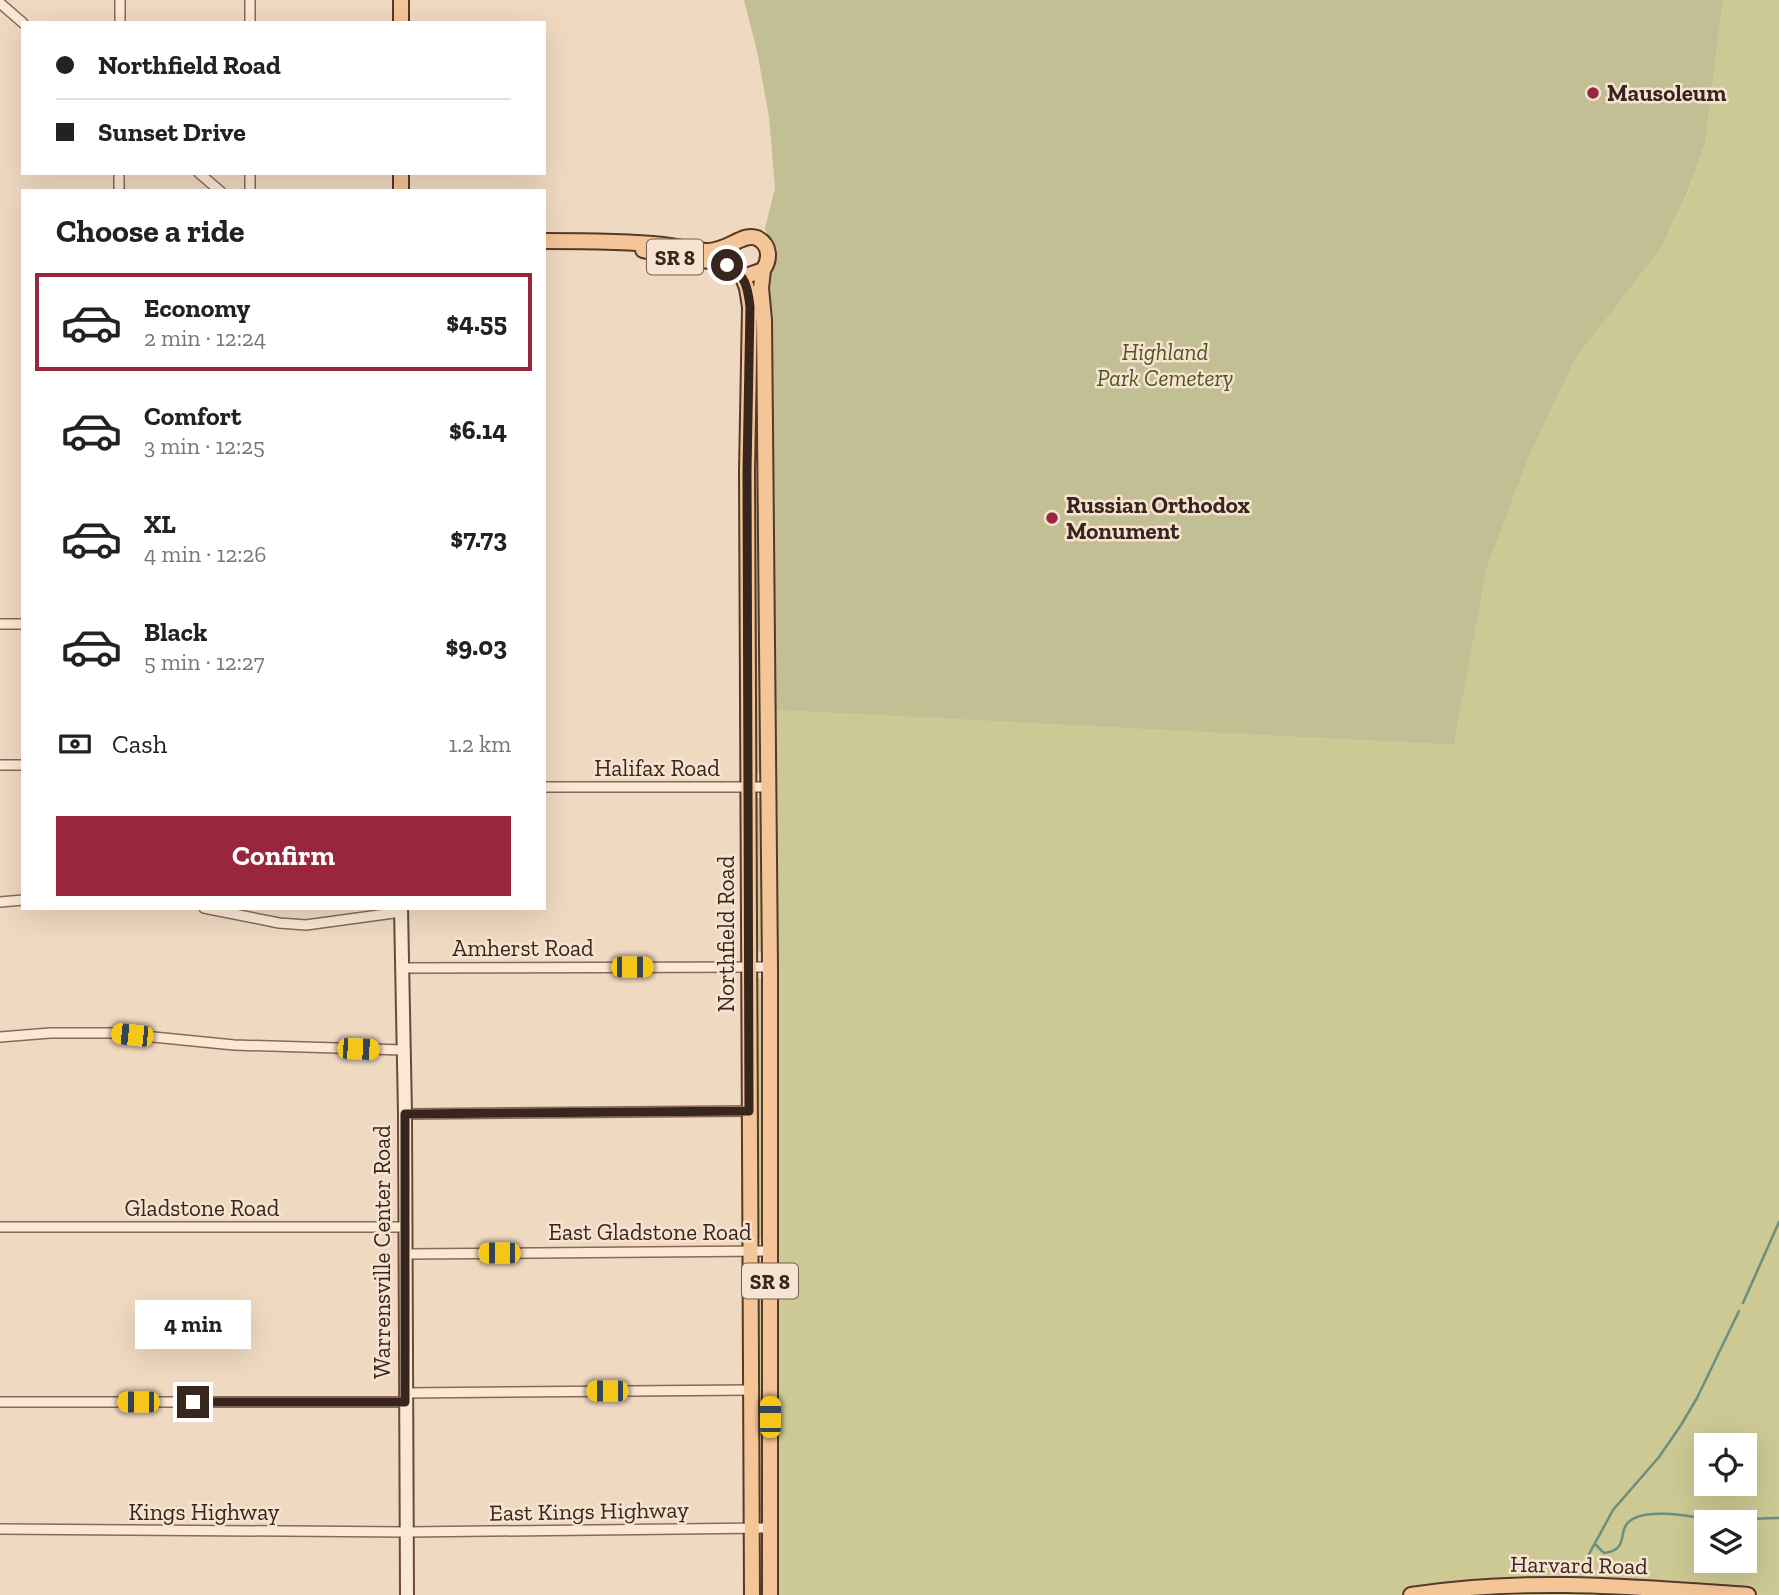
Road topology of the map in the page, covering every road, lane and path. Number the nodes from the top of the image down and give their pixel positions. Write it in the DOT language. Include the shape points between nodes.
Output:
graph roads {
  1 [pos="120,0"];
  2 [pos="250,0"];
  3 [pos="401,0"];
  4 [pos="0,3"];
  5 [pos="21,21"];
  6 [pos="120,21"];
  7 [pos="250,21"];
  8 [pos="401,21"];
  9 [pos="201,175"];
  10 [pos="218,189"];
  11 [pos="546,241"];
  12 [pos="618,244"];
  13 [pos="733,244"];
  14 [pos="763,270"];
  15 [pos="737,271"];
  16 [pos="0,624"];
  17 [pos="21,624"];
  18 [pos="0,765"];
  19 [pos="21,765"];
  20 [pos="546,787"];
  21 [pos="749,787"];
  22 [pos="769,787"];
  23 [pos="21,900"];
  24 [pos="0,902"];
  25 [pos="214,910"];
  26 [pos="401,910"];
  27 [pos="749,967"];
  28 [pos="770,967"];
  29 [pos="401,968"];
  30 [pos="0,1037"];
  31 [pos="403,1050"];
  32 [pos="749,1111"];
  33 [pos="405,1114"];
  34 [pos="0,1227"];
  35 [pos="405,1227"];
  36 [pos="750,1251"];
  37 [pos="769,1251"];
  38 [pos="405,1254"];
  39 [pos="751,1390"];
  40 [pos="405,1398"];
  41 [pos="0,1402"];
  42 [pos="752,1528"];
  43 [pos="771,1528"];
  44 [pos="0,1530"];
  45 [pos="407,1532"];
  46 [pos="407,1595"];
  47 [pos="752,1595"];
  48 [pos="770,1595"];
  49 [pos="1411,1595"];
  50 [pos="1748,1595"];
  1 -- 6 [label="street"];
  2 -- 7 [label="street"];
  3 -- 8 [label="main road"];
  4 -- 5 [label="street"];
  9 -- 10 [label="street"];
  11 -- 12 [label="main road, SR 8"];
  12 -- 13 [label="main road, SR 8" via="709,251"];
  12 -- 15 [label="main road, SR 8" via="659,255 715,261"];
  13 -- 14 [label="main road, SR 8" via="743,237 760,240 768,256"];
  13 -- 15 [label="main road" via="729,258"];
  14 -- 15 [label="main road" via="751,276"];
  14 -- 22 [label="main road, Northfield Road / SR 8"];
  15 -- 21 [label="main road, Northfield Road / SR 8" via="747,288 750,307"];
  16 -- 17 [label="street"];
  18 -- 19 [label="street"];
  20 -- 21 [label="street, Halifax Road"];
  21 -- 22 [label="street, Halifax Road"];
  21 -- 27 [label="main road, Northfield Road / SR 8"];
  22 -- 28 [label="main road, Northfield Road / SR 8"];
  23 -- 24 [label="street"];
  25 -- 26 [label="street" via="306,925"];
  26 -- 29 [label="main road, Warrensville Center Road"];
  27 -- 28 [label="street, Amherst Road"];
  27 -- 29 [label="street, Amherst Road"];
  27 -- 32 [label="main road, Northfield Road / SR 8"];
  28 -- 37 [label="main road, Northfield Road / SR 8"];
  29 -- 31 [label="main road, Warrensville Center Road"];
  30 -- 31 [label="street" via="113,1033 234,1045"];
  31 -- 33 [label="main road, Warrensville Center Road"];
  32 -- 33 [label="street"];
  32 -- 36 [label="main road, Northfield Road / SR 8"];
  33 -- 35 [label="main road, Warrensville Center Road"];
  34 -- 35 [label="street, Gladstone Road"];
  35 -- 38 [label="main road, Warrensville Center Road"];
  36 -- 37 [label="street, East Gladstone Road"];
  36 -- 38 [label="street, East Gladstone Road"];
  36 -- 39 [label="main road, Northfield Road / SR 8"];
  37 -- 43 [label="main road, Northfield Road / SR 8"];
  38 -- 40 [label="main road, Warrensville Center Road"];
  39 -- 40 [label="street"];
  39 -- 42 [label="main road, Northfield Road / SR 8"];
  40 -- 41 [label="street"];
  40 -- 45 [label="main road, Warrensville Center Road"];
  42 -- 43 [label="street, East Kings Highway"];
  42 -- 45 [label="street, East Kings Highway"];
  42 -- 47 [label="main road, Northfield Road / SR 8"];
  43 -- 48 [label="main road, Northfield Road / SR 8"];
  44 -- 45 [label="street, Kings Highway"];
  45 -- 46 [label="main road, Warrensville Center Road"];
  49 -- 50 [label="main road, Harvard Road" via="1546,1584"];
}
